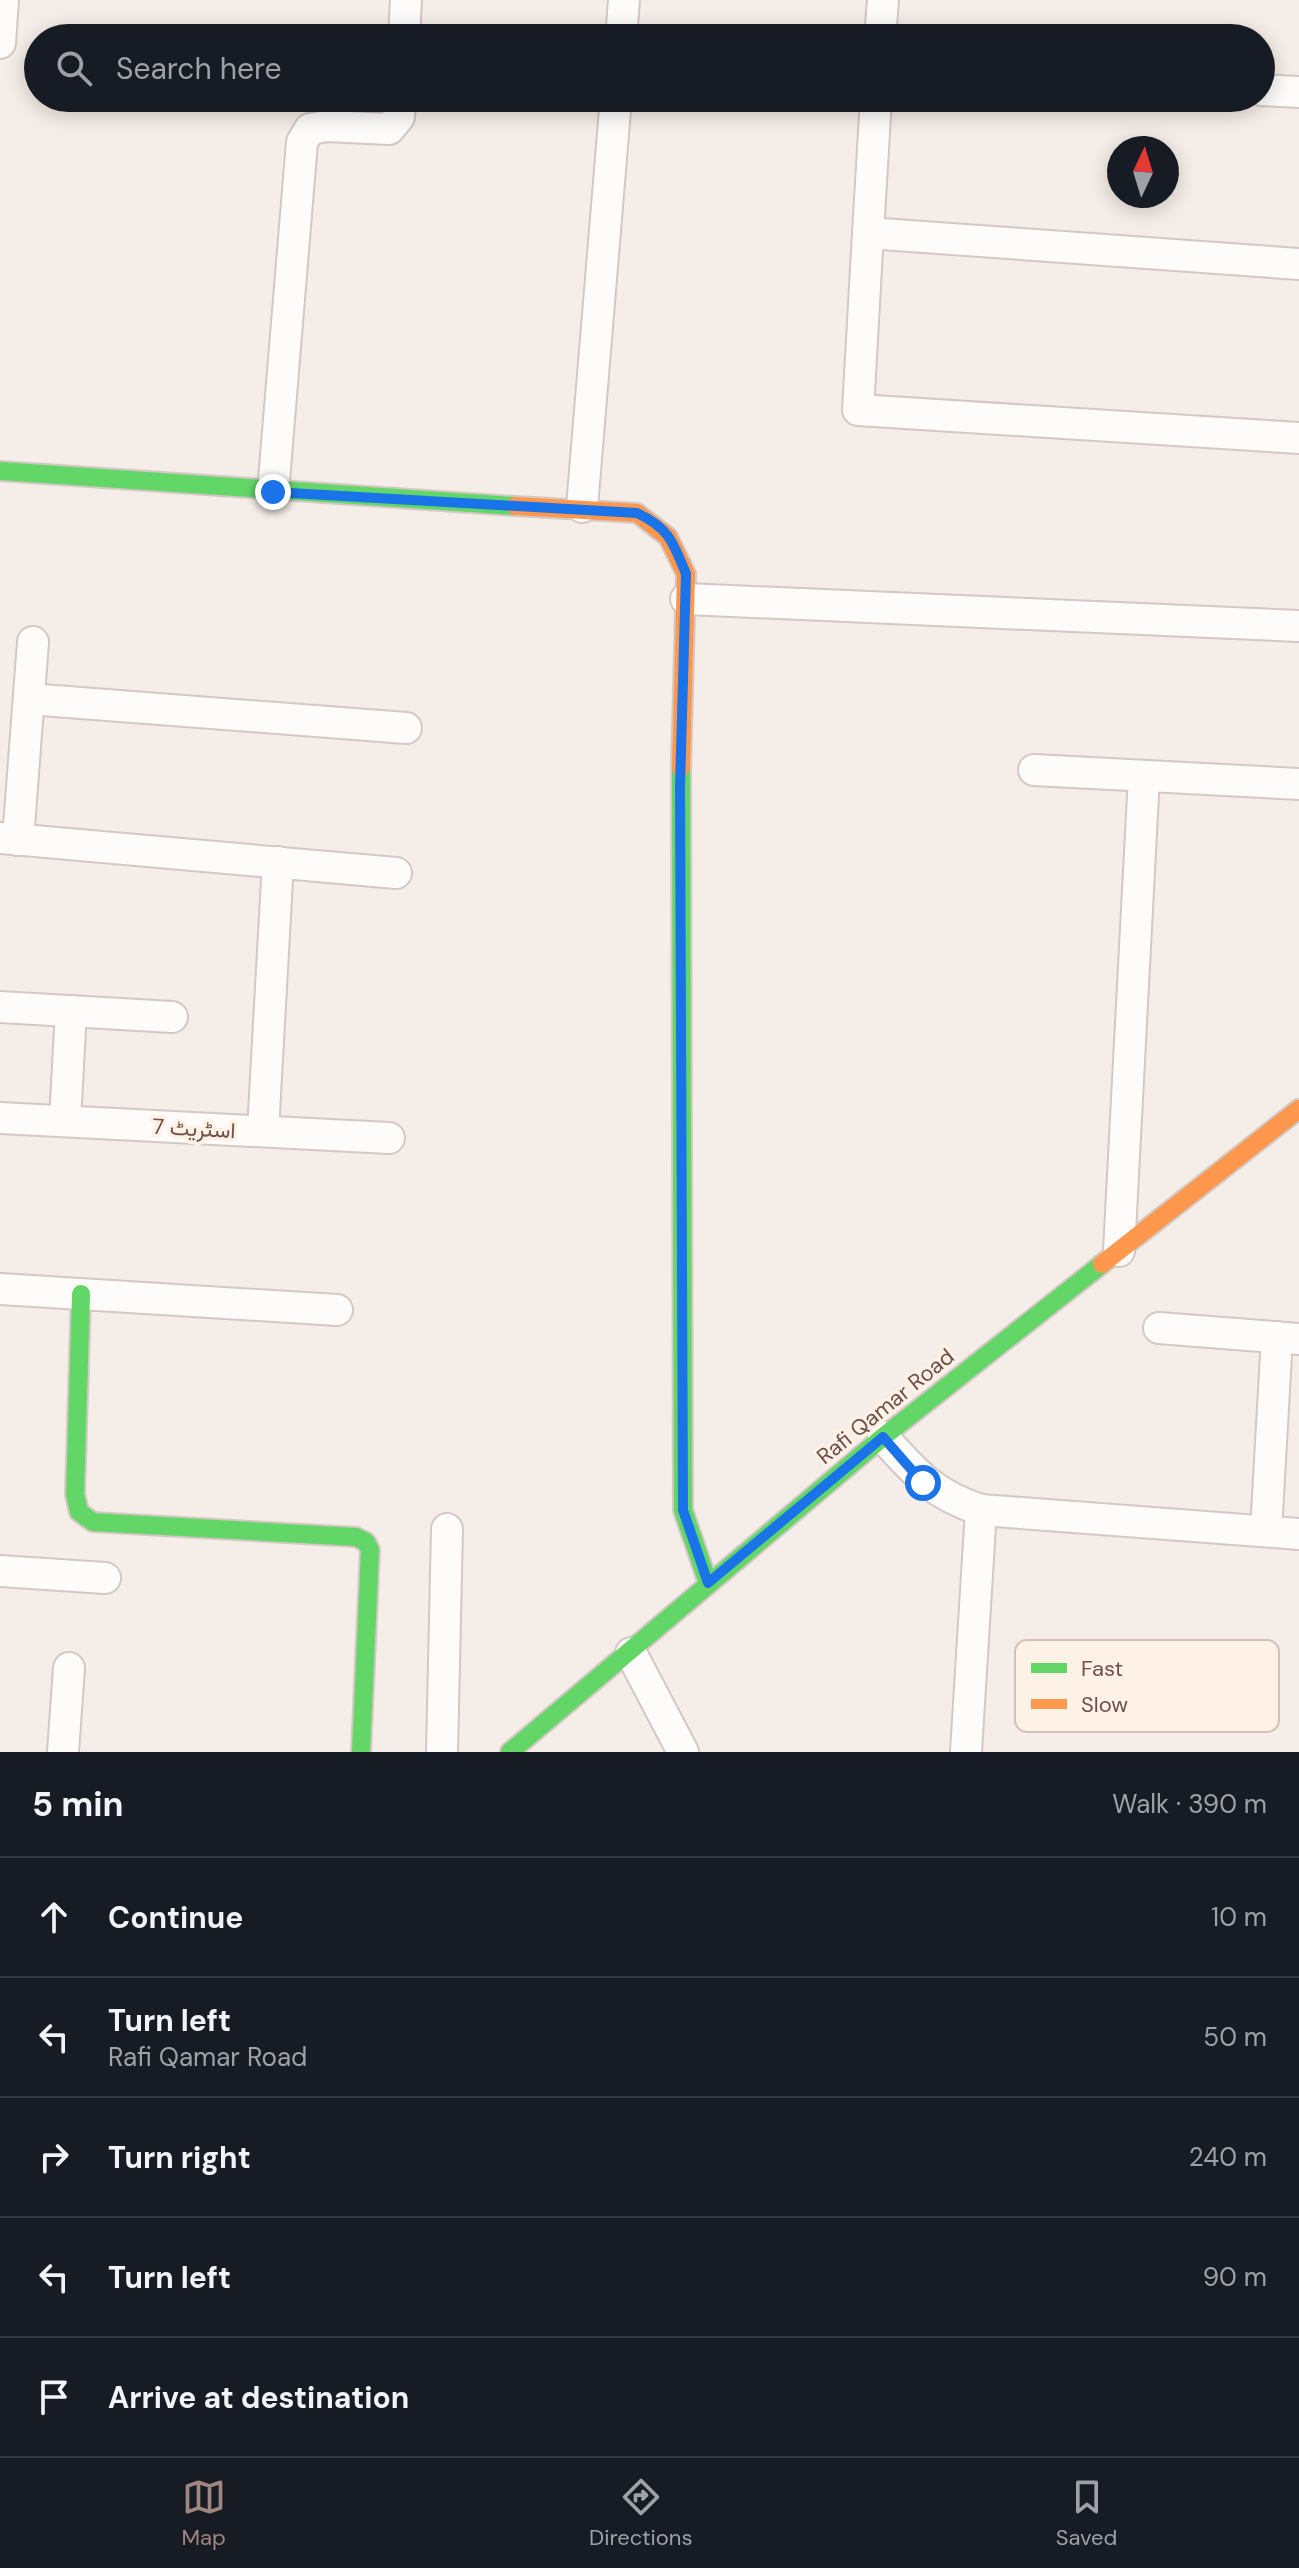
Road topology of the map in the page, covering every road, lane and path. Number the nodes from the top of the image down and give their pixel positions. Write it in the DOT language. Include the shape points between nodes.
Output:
graph roads {
  1 [pos="3,0"];
  2 [pos="406,0"];
  3 [pos="624,0"];
  4 [pos="883,0"];
  5 [pos="405,24"];
  6 [pos="622,24"];
  7 [pos="881,24"];
  8 [pos="0,43"];
  9 [pos="1275,91"];
  10 [pos="1299,92"];
  11 [pos="399,112"];
  12 [pos="615,112"];
  13 [pos="875,112"];
  14 [pos="868,233"];
  15 [pos="1299,264"];
  16 [pos="1299,438"];
  17 [pos="0,471"];
  18 [pos="273,492"];
  19 [pos="582,507"];
  20 [pos="686,599"];
  21 [pos="1299,626"];
  22 [pos="33,642"];
  23 [pos="29,699"];
  24 [pos="406,728"];
  25 [pos="1034,770"];
  26 [pos="1144,776"];
  27 [pos="1299,784"];
  28 [pos="9,839"];
  29 [pos="278,862"];
  30 [pos="396,873"];
  31 [pos="0,1007"];
  32 [pos="71,1011"];
  33 [pos="172,1017"];
  34 [pos="1299,1109"];
  35 [pos="0,1118"];
  36 [pos="65,1121"];
  37 [pos="263,1131"];
  38 [pos="389,1138"];
  39 [pos="1119,1251"];
  40 [pos="0,1289"];
  41 [pos="81,1294"];
  42 [pos="337,1310"];
  43 [pos="1159,1328"];
  44 [pos="1288,1338"];
  45 [pos="883,1437"];
  46 [pos="981,1510"];
  47 [pos="447,1529"];
  48 [pos="1266,1531"];
  49 [pos="1299,1534"];
  50 [pos="0,1571"];
  51 [pos="105,1578"];
  52 [pos="708,1583"];
  53 [pos="631,1653"];
  54 [pos="69,1668"];
  55 [pos="63,1752"];
  56 [pos="361,1752"];
  57 [pos="442,1752"];
  58 [pos="510,1752"];
  59 [pos="683,1752"];
  60 [pos="966,1752"];
  1 -- 8 [label="street"];
  2 -- 5 [label="street"];
  3 -- 6 [label="street"];
  4 -- 7 [label="street"];
  9 -- 10 [label="street"];
  11 -- 18 [label="street" via="389,129 327,126 310,129 302,142"];
  12 -- 19 [label="street"];
  13 -- 14 [label="street"];
  14 -- 15 [label="street"];
  14 -- 16 [label="street" via="858,410"];
  17 -- 18 [label="street"];
  18 -- 19 [label="street"];
  19 -- 20 [label="street" via="637,513 660,524 686,574"];
  20 -- 21 [label="street"];
  20 -- 52 [label="street" via="680,787 683,1510"];
  22 -- 23 [label="street"];
  23 -- 24 [label="street"];
  23 -- 28 [label="street"];
  25 -- 26 [label="street"];
  26 -- 27 [label="street"];
  26 -- 39 [label="street"];
  28 -- 29 [label="street"];
  29 -- 30 [label="street"];
  29 -- 37 [label="street"];
  31 -- 32 [label="street"];
  32 -- 33 [label="street"];
  32 -- 36 [label="street"];
  34 -- 39 [label="street, Rafi Qamar Road"];
  35 -- 36 [label="street, اسٹریٹ 7"];
  36 -- 37 [label="street, اسٹریٹ 7"];
  37 -- 38 [label="street, اسٹریٹ 7"];
  39 -- 45 [label="street, Rafi Qamar Road"];
  40 -- 41 [label="street"];
  41 -- 42 [label="street"];
  41 -- 56 [label="street" via="75,1494 79,1512 93,1522 356,1537 366,1542 370,1550"];
  43 -- 44 [label="street"];
  44 -- 48 [label="street"];
  45 -- 46 [label="street" via="923,1483 950,1500"];
  45 -- 52 [label="street, Rafi Qamar Road"];
  46 -- 48 [label="street"];
  46 -- 60 [label="street"];
  47 -- 57 [label="street"];
  48 -- 49 [label="street"];
  50 -- 51 [label="street"];
  52 -- 53 [label="street, Rafi Qamar Road"];
  53 -- 58 [label="street, Rafi Qamar Road"];
  53 -- 59 [label="street"];
  54 -- 55 [label="street"];
}
